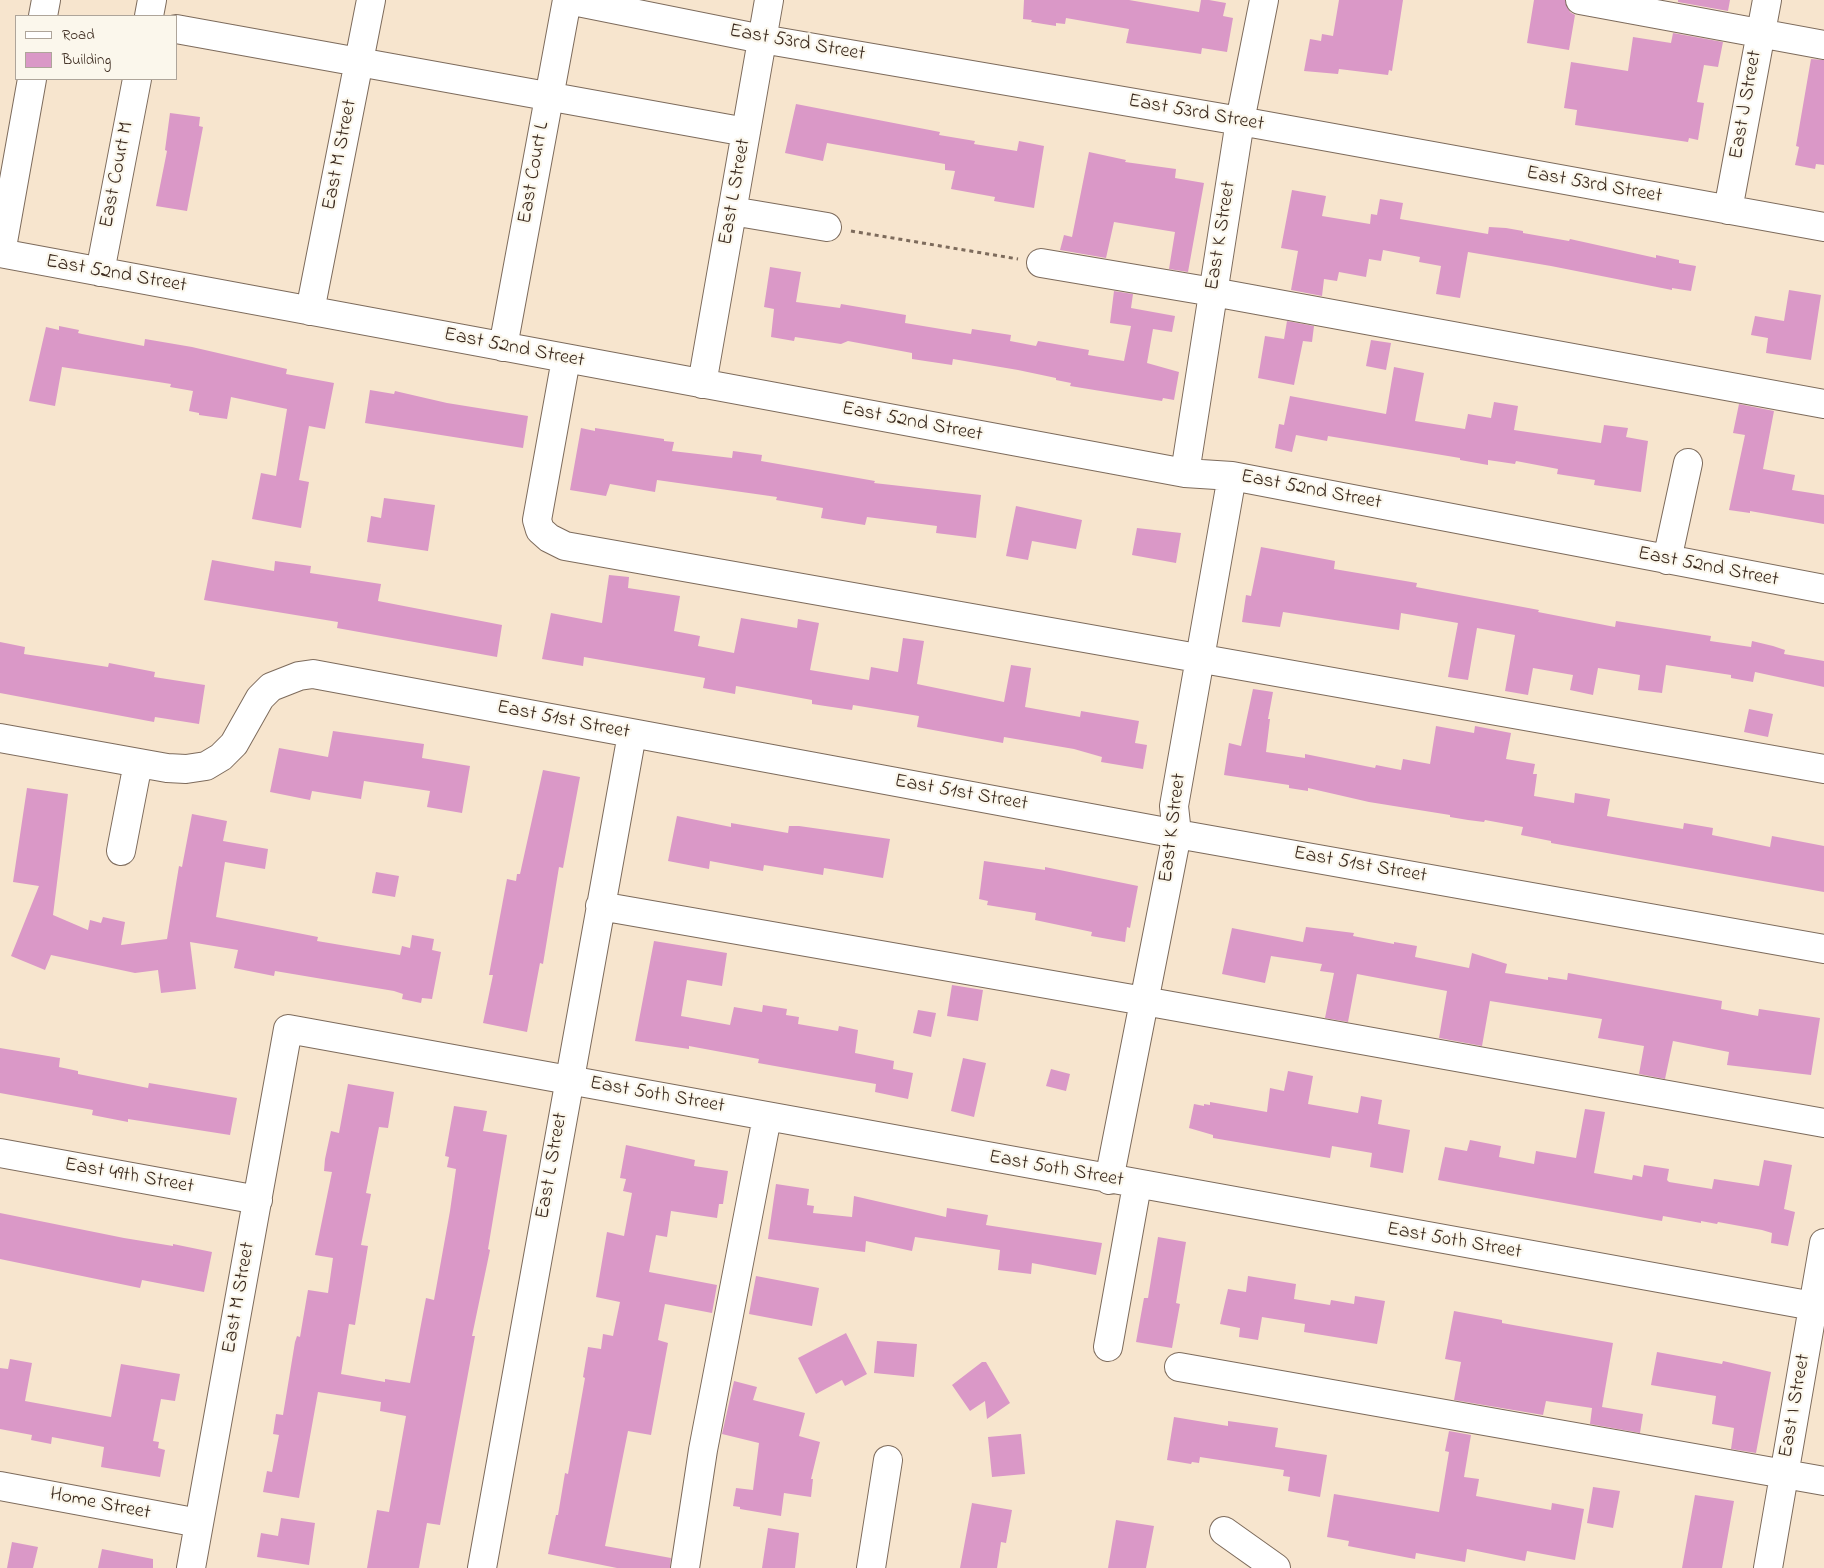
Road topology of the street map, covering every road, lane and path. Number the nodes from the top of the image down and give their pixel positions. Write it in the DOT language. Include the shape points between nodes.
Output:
graph roads {
  1 [pos="46,0"];
  2 [pos="152,0"];
  3 [pos="371,0"];
  4 [pos="567,0"];
  5 [pos="769,0"];
  6 [pos="1264,0"];
  7 [pos="1580,0"];
  8 [pos="1766,0"];
  9 [pos="43,15"];
  10 [pos="148,15"];
  11 [pos="178,28"];
  12 [pos="1760,33"];
  13 [pos="762,39"];
  14 [pos="1824,45"];
  15 [pos="359,62"];
  16 [pos="32,80"];
  17 [pos="137,80"];
  18 [pos="549,96"];
  19 [pos="1240,121"];
  20 [pos="746,132"];
  21 [pos="1728,210"];
  22 [pos="732,211"];
  23 [pos="827,227"];
  24 [pos="1824,227"];
  25 [pos="0,253"];
  26 [pos="1041,263"];
  27 [pos="100,272"];
  28 [pos="1213,292"];
  29 [pos="310,311"];
  30 [pos="503,347"];
  31 [pos="566,359"];
  32 [pos="702,384"];
  33 [pos="1824,404"];
  34 [pos="1688,463"];
  35 [pos="1185,473"];
  36 [pos="1232,476"];
  37 [pos="1667,560"];
  38 [pos="1824,589"];
  39 [pos="1200,659"];
  40 [pos="632,734"];
  41 [pos="0,738"];
  42 [pos="138,763"];
  43 [pos="1824,769"];
  44 [pos="1177,834"];
  45 [pos="121,851"];
  46 [pos="600,906"];
  47 [pos="1824,949"];
  48 [pos="1144,1001"];
  49 [pos="288,1029"];
  50 [pos="569,1080"];
  51 [pos="766,1116"];
  52 [pos="1824,1123"];
  53 [pos="0,1153"];
  54 [pos="1109,1180"];
  55 [pos="1137,1185"];
  56 [pos="258,1200"];
  57 [pos="1824,1243"];
  58 [pos="1819,1307"];
  59 [pos="1108,1347"];
  60 [pos="1179,1367"];
  61 [pos="888,1460"];
  62 [pos="1784,1474"];
  63 [pos="1824,1481"];
  64 [pos="0,1486"];
  65 [pos="199,1523"];
  66 [pos="1224,1531"];
  67 [pos="191,1568"];
  68 [pos="482,1568"];
  69 [pos="686,1568"];
  70 [pos="871,1568"];
  71 [pos="1276,1568"];
  72 [pos="1768,1568"];
  1 -- 9 [label="street"];
  2 -- 10 [label="street"];
  3 -- 15 [label="street, East M Street"];
  4 -- 13 [label="street, East 53rd Street"];
  4 -- 18 [label="street, East Court L"];
  5 -- 13 [label="street, East L Street"];
  6 -- 19 [label="street, East K Street"];
  7 -- 12 [label="street"];
  8 -- 12 [label="street, East J Street"];
  11 -- 15 [label="street"];
  12 -- 14 [label="street"];
  12 -- 21 [label="street, East J Street"];
  13 -- 19 [label="street, East 53rd Street"];
  13 -- 20 [label="street, East L Street"];
  15 -- 18 [label="street"];
  15 -- 29 [label="street, East M Street"];
  16 -- 25 [label="street"];
  17 -- 27 [label="street, East Court M"];
  18 -- 20 [label="street"];
  18 -- 30 [label="street, East Court L"];
  19 -- 21 [label="street, East 53rd Street"];
  19 -- 28 [label="street, East K Street"];
  20 -- 22 [label="street, East L Street"];
  21 -- 24 [label="street, East 53rd Street"];
  22 -- 23 [label="street"];
  22 -- 32 [label="street, East L Street"];
  23 -- 26 [label="path"];
  25 -- 27 [label="street, East 52nd Street"];
  26 -- 28 [label="street"];
  27 -- 29 [label="street, East 52nd Street"];
  28 -- 33 [label="street"];
  28 -- 35 [label="street, East K Street"];
  29 -- 30 [label="street, East 52nd Street"];
  30 -- 31 [label="street, East 52nd Street"];
  31 -- 32 [label="street, East 52nd Street"];
  31 -- 39 [label="street" via="537,520 540,530 549,538 566,546"];
  32 -- 35 [label="street, East 52nd Street"];
  34 -- 37 [label="street"];
  35 -- 36 [label="street, East 52nd Street"];
  36 -- 37 [label="street, East 52nd Street"];
  36 -- 39 [label="street, East K Street"];
  37 -- 38 [label="street, East 52nd Street"];
  39 -- 43 [label="street"];
  39 -- 44 [label="street, East K Street" via="1174,806"];
  40 -- 42 [label="street, East 51st Street" via="307,675 271,687 260,698 234,744 206,766 186,769"];
  40 -- 44 [label="street, East 51st Street"];
  40 -- 46 [label="street, East L Street"];
  41 -- 42 [label="street, East 51st Street"];
  42 -- 45 [label="street"];
  44 -- 47 [label="street, East 51st Street"];
  44 -- 48 [label="street, East K Street"];
  46 -- 48 [label="street"];
  46 -- 50 [label="street, East L Street"];
  48 -- 52 [label="street"];
  48 -- 54 [label="street, East K Street"];
  49 -- 50 [label="street, East 50th Street"];
  49 -- 56 [label="street, East M Street"];
  50 -- 51 [label="street, East 50th Street"];
  50 -- 68 [label="street, East L Street"];
  51 -- 54 [label="street, East 50th Street"];
  51 -- 69 [label="street" via="704,1450"];
  53 -- 56 [label="street, East 49th Street"];
  54 -- 55 [label="street, East 50th Street"];
  55 -- 58 [label="street, East 50th Street"];
  55 -- 59 [label="street"];
  56 -- 65 [label="street, East M Street"];
  57 -- 58 [label="street, East I Street"];
  58 -- 62 [label="street, East I Street"];
  60 -- 62 [label="street"];
  61 -- 70 [label="street"];
  62 -- 63 [label="street"];
  62 -- 72 [label="street, East I Street"];
  64 -- 65 [label="street, Home Street"];
  65 -- 67 [label="street, East M Street"];
  66 -- 71 [label="street"];
}
